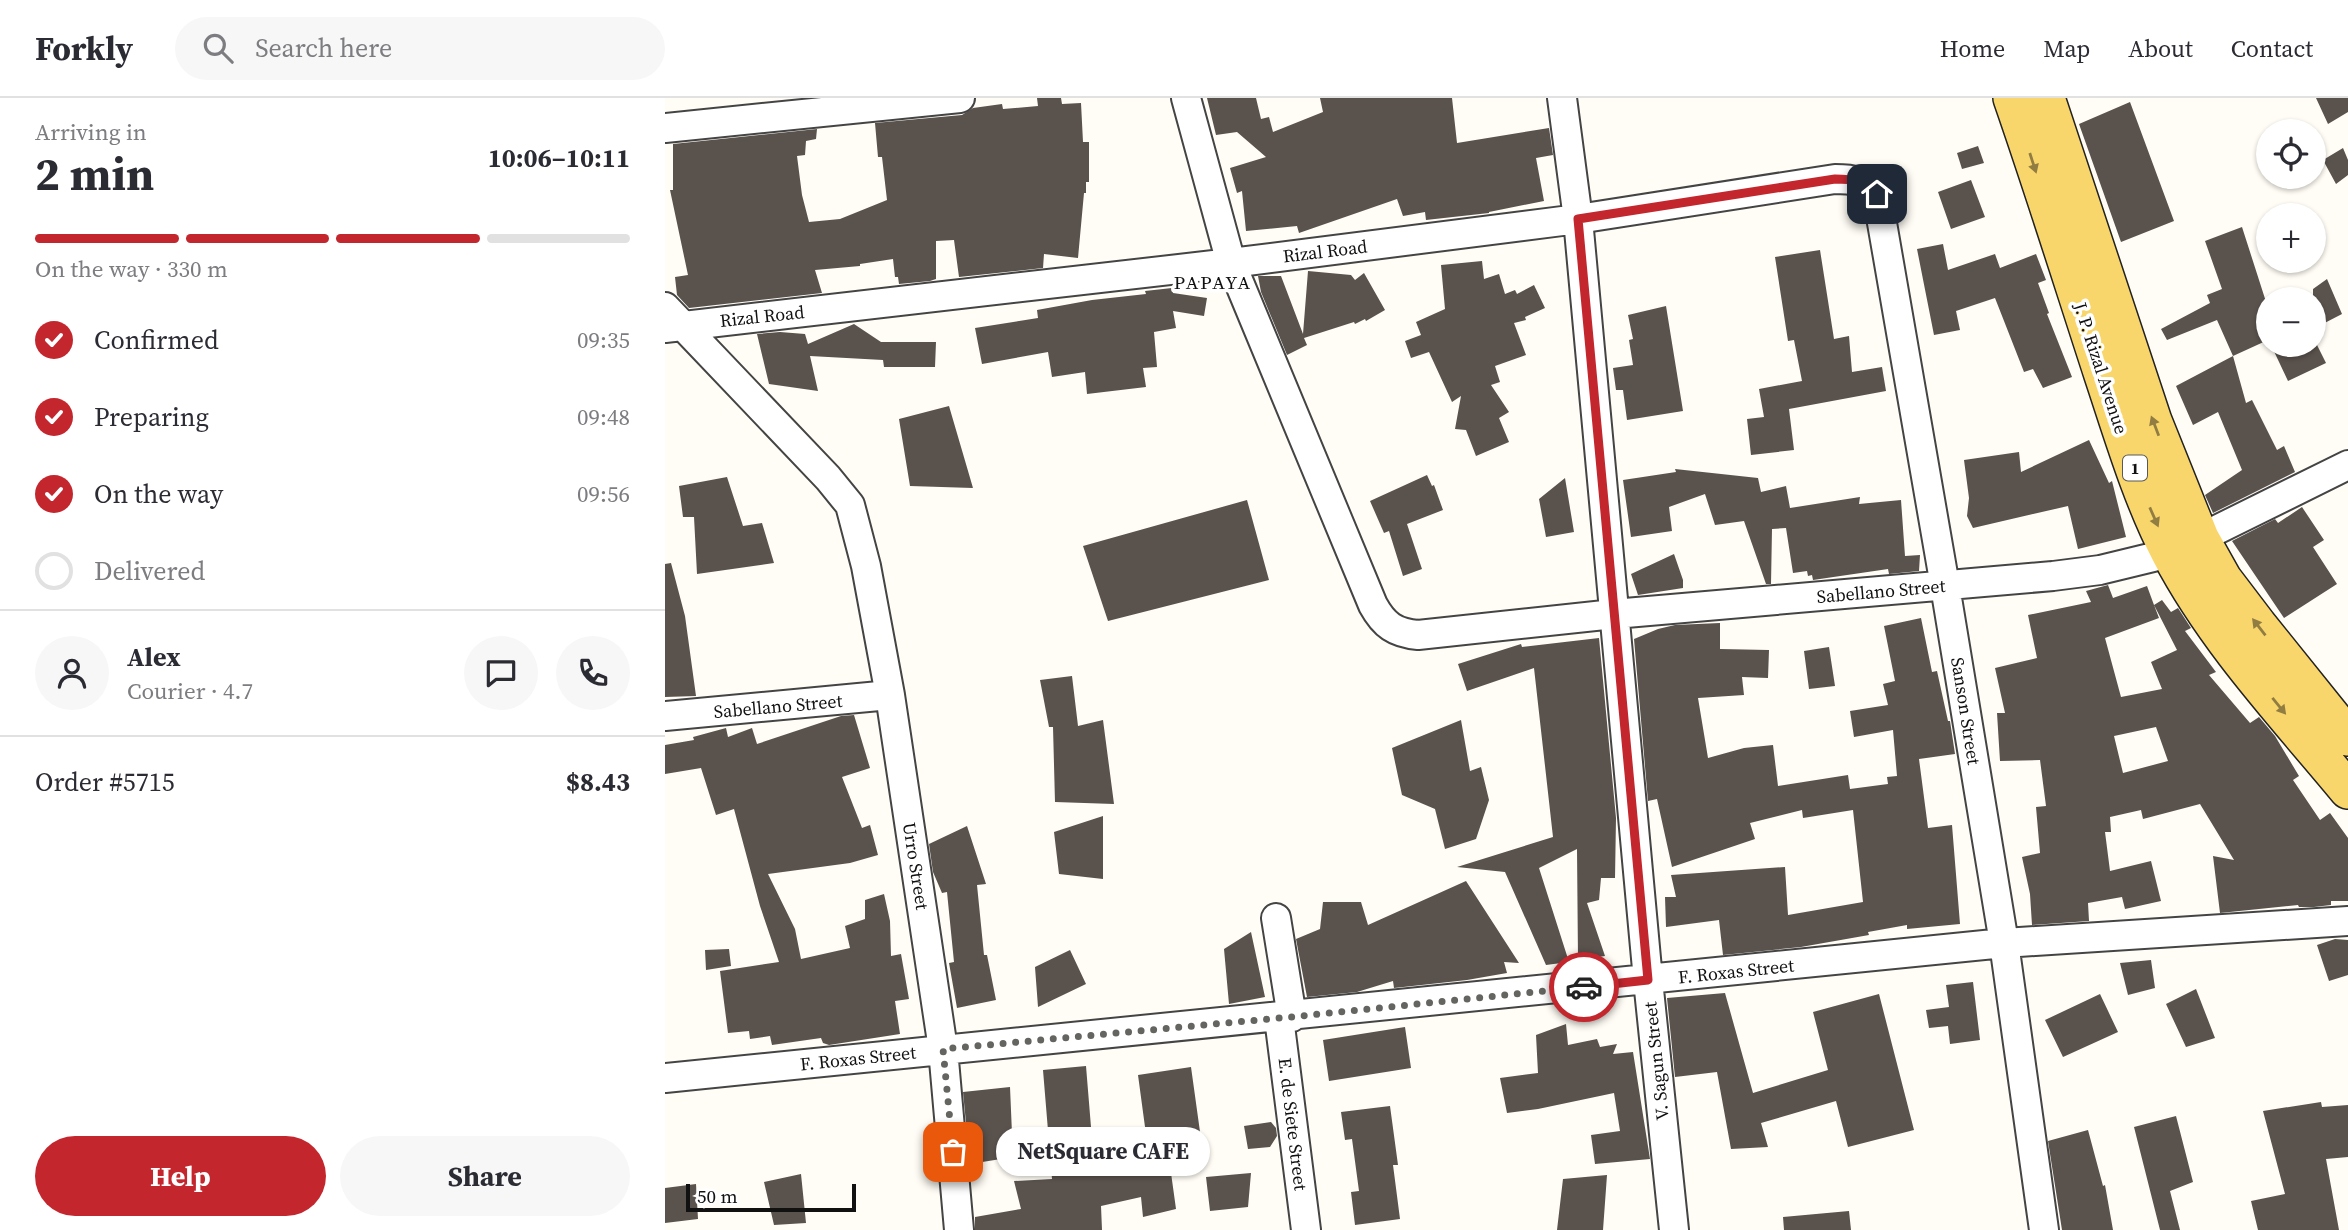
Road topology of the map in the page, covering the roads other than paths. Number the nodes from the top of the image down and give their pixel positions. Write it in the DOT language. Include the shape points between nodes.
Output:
graph roads {
  1 [pos="960,98"];
  2 [pos="1186,98"];
  3 [pos="1562,98"];
  4 [pos="2032,106"];
  5 [pos="665,128"];
  6 [pos="1877,194"];
  7 [pos="1578,219"];
  8 [pos="1231,263"];
  9 [pos="671,320"];
  10 [pos="2348,465"];
  11 [pos="2185,545"];
  12 [pos="1945,586"];
  13 [pos="1614,614"];
  14 [pos="890,695"];
  15 [pos="665,716"];
  16 [pos="2348,737"];
  17 [pos="2343,775"];
  18 [pos="1276,918"];
  19 [pos="2348,921"];
  20 [pos="2004,943"];
  21 [pos="1648,980"];
  22 [pos="1285,1017"];
  23 [pos="943,1049"];
  24 [pos="665,1079"];
  25 [pos="959,1230"];
  26 [pos="1306,1230"];
  27 [pos="1674,1230"];
  28 [pos="2044,1230"];
  1 -- 5 [label="street"];
  2 -- 8 [label="street"];
  3 -- 7 [label="street, V. Sagun Street"];
  4 -- 11 [label="main road, J. P. Rizal Avenue / 1" via="2122,434 2144,494"];
  6 -- 7 [label="street, Rizal Road" via="1853,179 1835,179"];
  6 -- 12 [label="street, Sanson Street"];
  7 -- 8 [label="street, Rizal Road"];
  7 -- 13 [label="street, V. Sagun Street"];
  8 -- 9 [label="street, Rizal Road"];
  8 -- 13 [label="street, Sabellano Street" via="1383,622 1404,634 1418,635"];
  9 -- 14 [label="street, Urro Street" via="850,505"];
  10 -- 11 [label="street, Sabellano Street"];
  11 -- 12 [label="street, Sabellano Street" via="2100,570"];
  16 -- 11 [label="main road, J. P. Rizal Avenue / 1, one-way" via="2223,579"];
  11 -- 17 [label="main road, J. P. Rizal Avenue / 1, one-way" via="2206,612 2242,662"];
  12 -- 13 [label="street, Sabellano Street"];
  12 -- 20 [label="street, Sanson Street"];
  13 -- 21 [label="street, V. Sagun Street"];
  14 -- 15 [label="street, Sabellano Street"];
  14 -- 23 [label="street, Urro Street"];
  18 -- 22 [label="street, E. de Siete Street"];
  19 -- 20 [label="street, F. Roxas Street"];
  20 -- 21 [label="street, F. Roxas Street"];
  20 -- 28 [label="street, Sanson Street"];
  21 -- 22 [label="street, F. Roxas Street"];
  21 -- 27 [label="street, V. Sagun Street"];
  22 -- 23 [label="street, F. Roxas Street"];
  22 -- 26 [label="street, E. de Siete Street"];
  23 -- 24 [label="street, F. Roxas Street"];
  23 -- 25 [label="street, Urro Street"];
}
